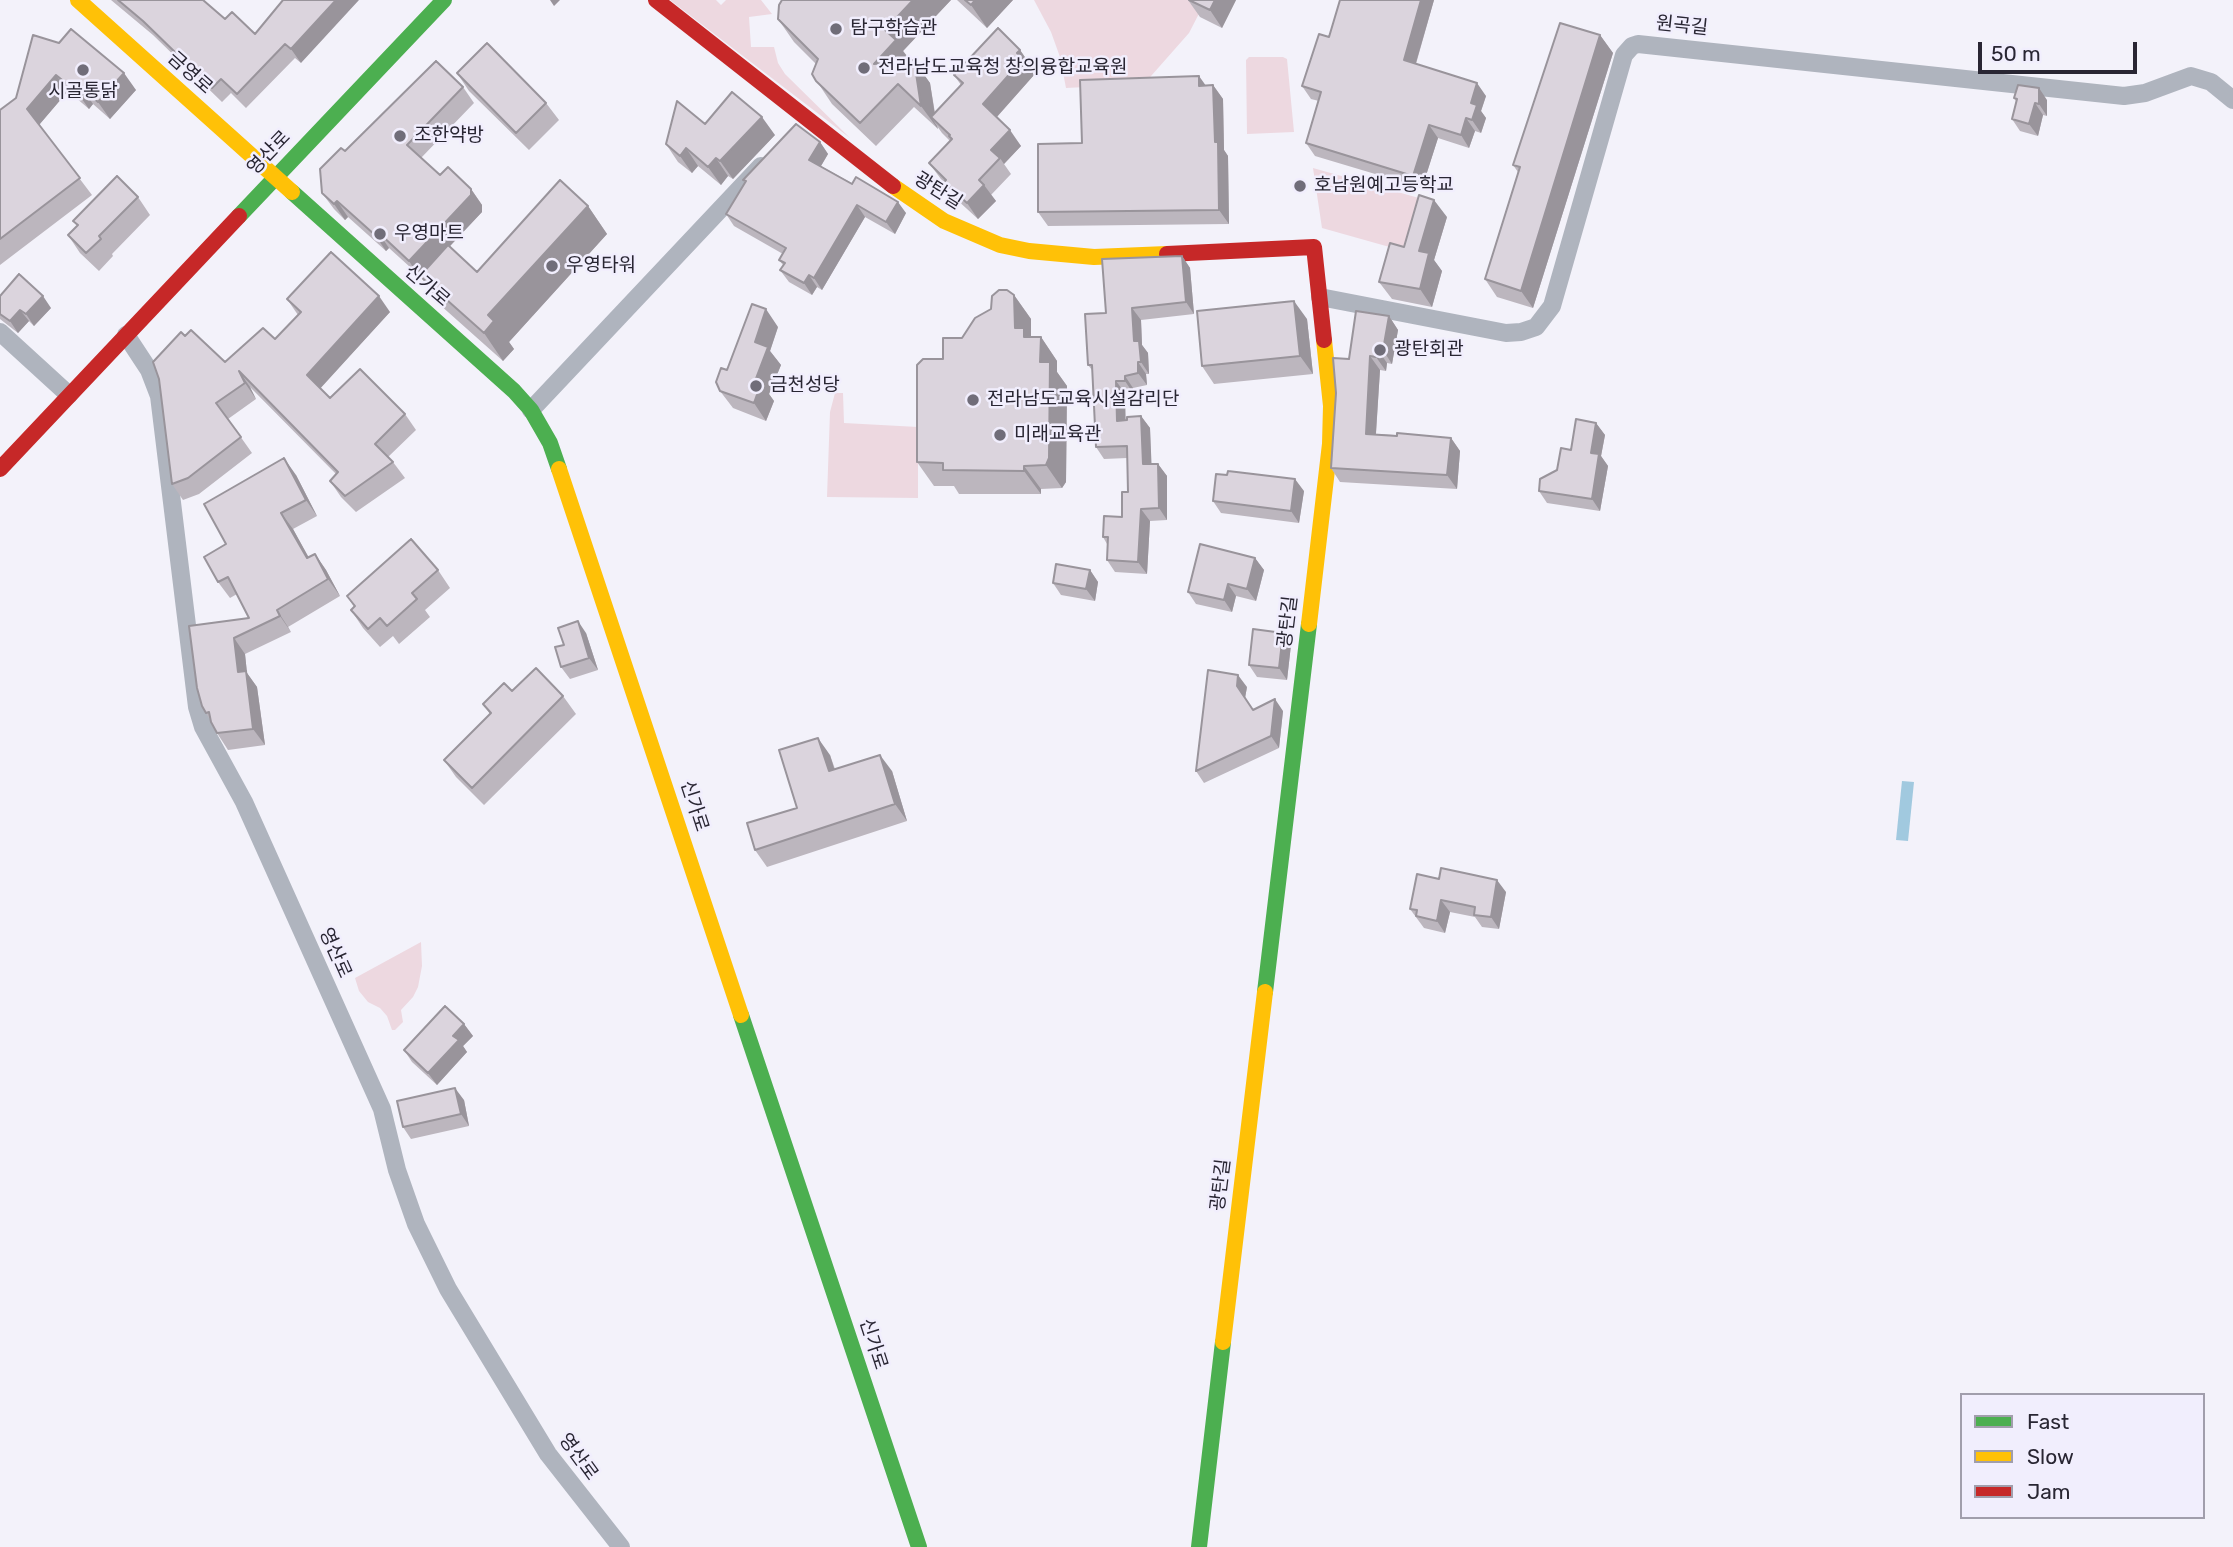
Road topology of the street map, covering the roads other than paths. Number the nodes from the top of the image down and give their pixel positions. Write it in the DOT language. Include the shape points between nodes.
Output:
graph roads {
  1 [pos="78,0"];
  2 [pos="444,0"];
  3 [pos="656,0"];
  4 [pos="2233,100"];
  5 [pos="776,150"];
  6 [pos="274,177"];
  7 [pos="1321,297"];
  8 [pos="0,332"];
  9 [pos="126,335"];
  10 [pos="69,395"];
  11 [pos="531,410"];
  12 [pos="0,469"];
  13 [pos="621,1547"];
  14 [pos="919,1547"];
  15 [pos="1199,1547"];
  1 -- 6 [label="street, 금영로"];
  2 -- 6 [label="street, 영산로"];
  3 -- 7 [label="street, 광탄길" via="800,124 944,221 1000,245 1094,257 1314,247"];
  4 -- 7 [label="street, 원곡길" via="2211,82 2191,76 2124,96 1638,44 1624,55 1552,306 1536,327 1506,333"];
  5 -- 11 [label="street"];
  6 -- 9 [label="street, 영산로"];
  6 -- 11 [label="street, 신가로"];
  7 -- 15 [label="street, 광탄길" via="1331,444"];
  8 -- 10 [label="street"];
  9 -- 10 [label="street, 영산로"];
  9 -- 13 [label="street, 영산로" via="149,370 159,396 203,727 250,815 382,1109 416,1224 448,1289 548,1454"];
  10 -- 12 [label="street, 영산로"];
  11 -- 14 [label="street, 신가로" via="559,468"];
}
